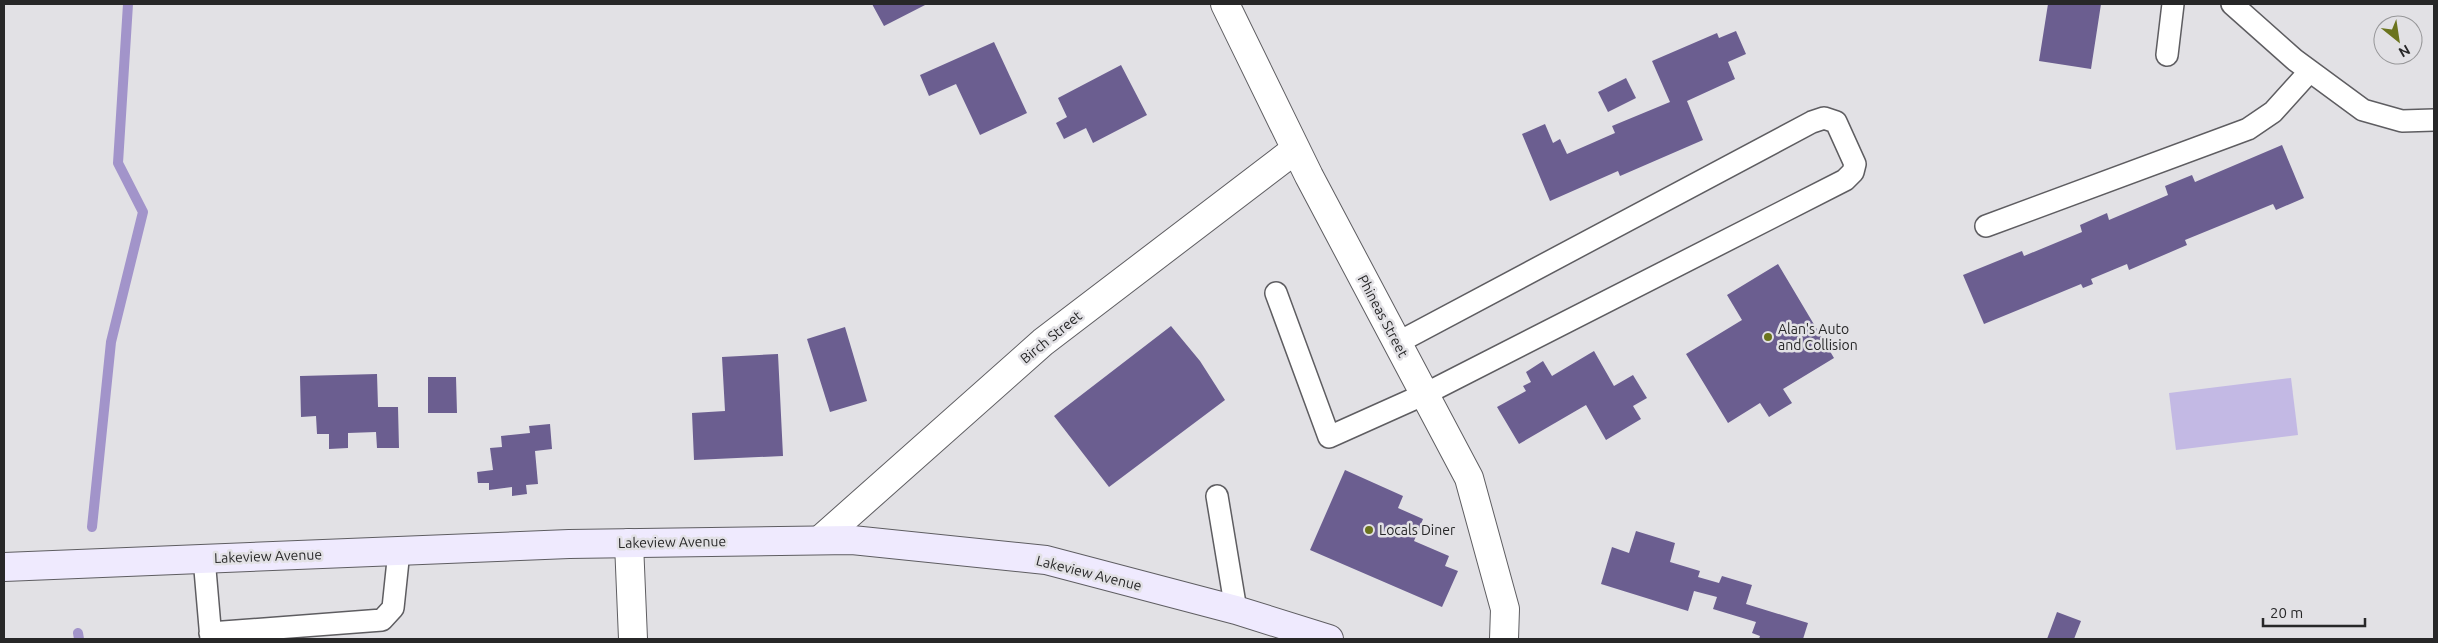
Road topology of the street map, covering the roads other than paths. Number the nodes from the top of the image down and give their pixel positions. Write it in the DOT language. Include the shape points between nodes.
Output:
graph roads {
  1 [pos="1225,4"];
  2 [pos="2173,4"];
  3 [pos="2232,4"];
  4 [pos="2166,55"];
  5 [pos="2310,72"];
  6 [pos="2434,120"];
  7 [pos="1296,149"];
  8 [pos="1986,226"];
  9 [pos="1276,293"];
  10 [pos="1398,343"];
  11 [pos="1424,394"];
  12 [pos="1217,496"];
  13 [pos="820,540"];
  14 [pos="629,543"];
  15 [pos="399,550"];
  16 [pos="204,558"];
  17 [pos="4,567"];
  18 [pos="1236,610"];
  19 [pos="211,636"];
  20 [pos="633,639"];
  21 [pos="1329,639"];
  22 [pos="1504,639"];
  1 -- 7 [label="street, Phineas Street"];
  2 -- 4 [label="lane"];
  3 -- 5 [label="lane"];
  5 -- 6 [label="lane" via="2363,110 2402,121"];
  5 -- 8 [label="lane" via="2273,112 2248,129"];
  7 -- 10 [label="street, Phineas Street"];
  7 -- 13 [label="street, Birch Street" via="1043,342"];
  9 -- 11 [label="lane" via="1330,437"];
  10 -- 11 [label="street, Phineas Street"];
  10 -- 11 [label="lane" via="1812,122 1824,118 1836,122 1855,164 1853,172 1845,180"];
  11 -- 22 [label="street, Phineas Street" via="1469,478 1505,609"];
  12 -- 18 [label="lane"];
  13 -- 14 [label="main road, Lakeview Avenue"];
  13 -- 18 [label="main road, Lakeview Avenue" via="852,540 1046,560"];
  14 -- 15 [label="main road, Lakeview Avenue"];
  14 -- 20 [label="street"];
  15 -- 16 [label="main road, Lakeview Avenue"];
  15 -- 19 [label="lane" via="393,608 382,620"];
  16 -- 17 [label="main road, Lakeview Avenue"];
  16 -- 19 [label="lane"];
  18 -- 21 [label="main road, Lakeview Avenue"];
}
